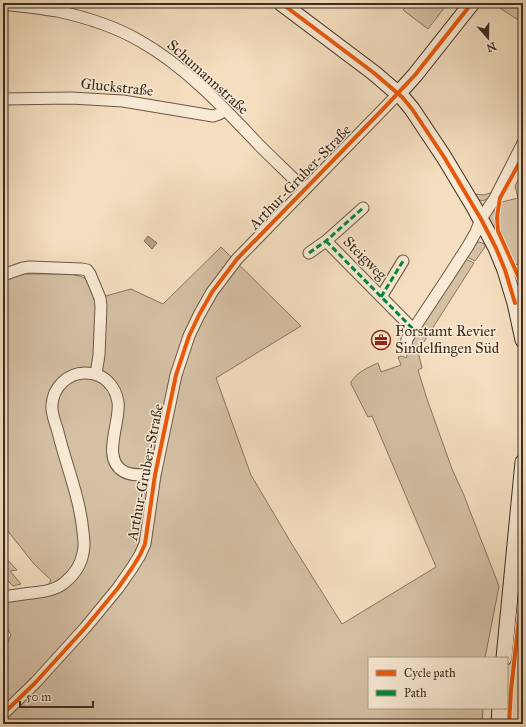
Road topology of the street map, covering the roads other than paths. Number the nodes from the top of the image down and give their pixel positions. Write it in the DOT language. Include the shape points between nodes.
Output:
graph roads {
  1 [pos="282,3"];
  2 [pos="472,3"];
  3 [pos="3,4"];
  4 [pos="398,94"];
  5 [pos="3,99"];
  6 [pos="225,110"];
  7 [pos="523,143"];
  8 [pos="304,189"];
  9 [pos="362,208"];
  10 [pos="481,219"];
  11 [pos="326,241"];
  12 [pos="309,253"];
  13 [pos="403,261"];
  14 [pos="3,275"];
  15 [pos="381,297"];
  16 [pos="413,329"];
  17 [pos="523,340"];
  18 [pos="407,348"];
  19 [pos="96,374"];
  20 [pos="523,462"];
  21 [pos="155,475"];
  22 [pos="3,597"];
  23 [pos="504,657"];
  24 [pos="500,709"];
  25 [pos="3,714"];
  26 [pos="499,724"];
  1 -- 4 [label="street"];
  2 -- 4 [label="street, Arthur-Gruber-Straße"];
  3 -- 6 [label="street, Schumannstraße" via="81,17 139,40 173,62"];
  4 -- 8 [label="street, Arthur-Gruber-Straße"];
  4 -- 10 [label="street" via="412,108"];
  5 -- 6 [label="street, Gluckstraße" via="71,98 123,101 213,116"];
  6 -- 8 [label="street, Schumannstraße"];
  7 -- 10 [label="street" via="495,198"];
  8 -- 21 [label="street, Arthur-Gruber-Straße" via="237,259 212,292 199,315 176,375"];
  9 -- 11 [label="street, Steigweg"];
  10 -- 16 [label="street" via="468,246"];
  10 -- 17 [label="street" via="505,270"];
  11 -- 12 [label="street, Steigweg"];
  11 -- 15 [label="street, Steigweg"];
  13 -- 15 [label="street, Steigweg"];
  14 -- 19 [label="street" via="30,267 87,270 101,306"];
  15 -- 16 [label="street, Steigweg"];
  16 -- 18 [label="street" via="407,339"];
  19 -- 21 [label="street, Arthur-Gruber-Straße" via="111,385 118,402 112,452 118,467 123,472 132,474"];
  19 -- 22 [label="street" via="84,373 66,379 56,389 52,406 82,523 84,542 79,567 72,577 53,589"];
  20 -- 23 [label="street"];
  21 -- 25 [label="street, Arthur-Gruber-Straße" via="145,544 132,568 80,633"];
  24 -- 26 [label="street"];
}
